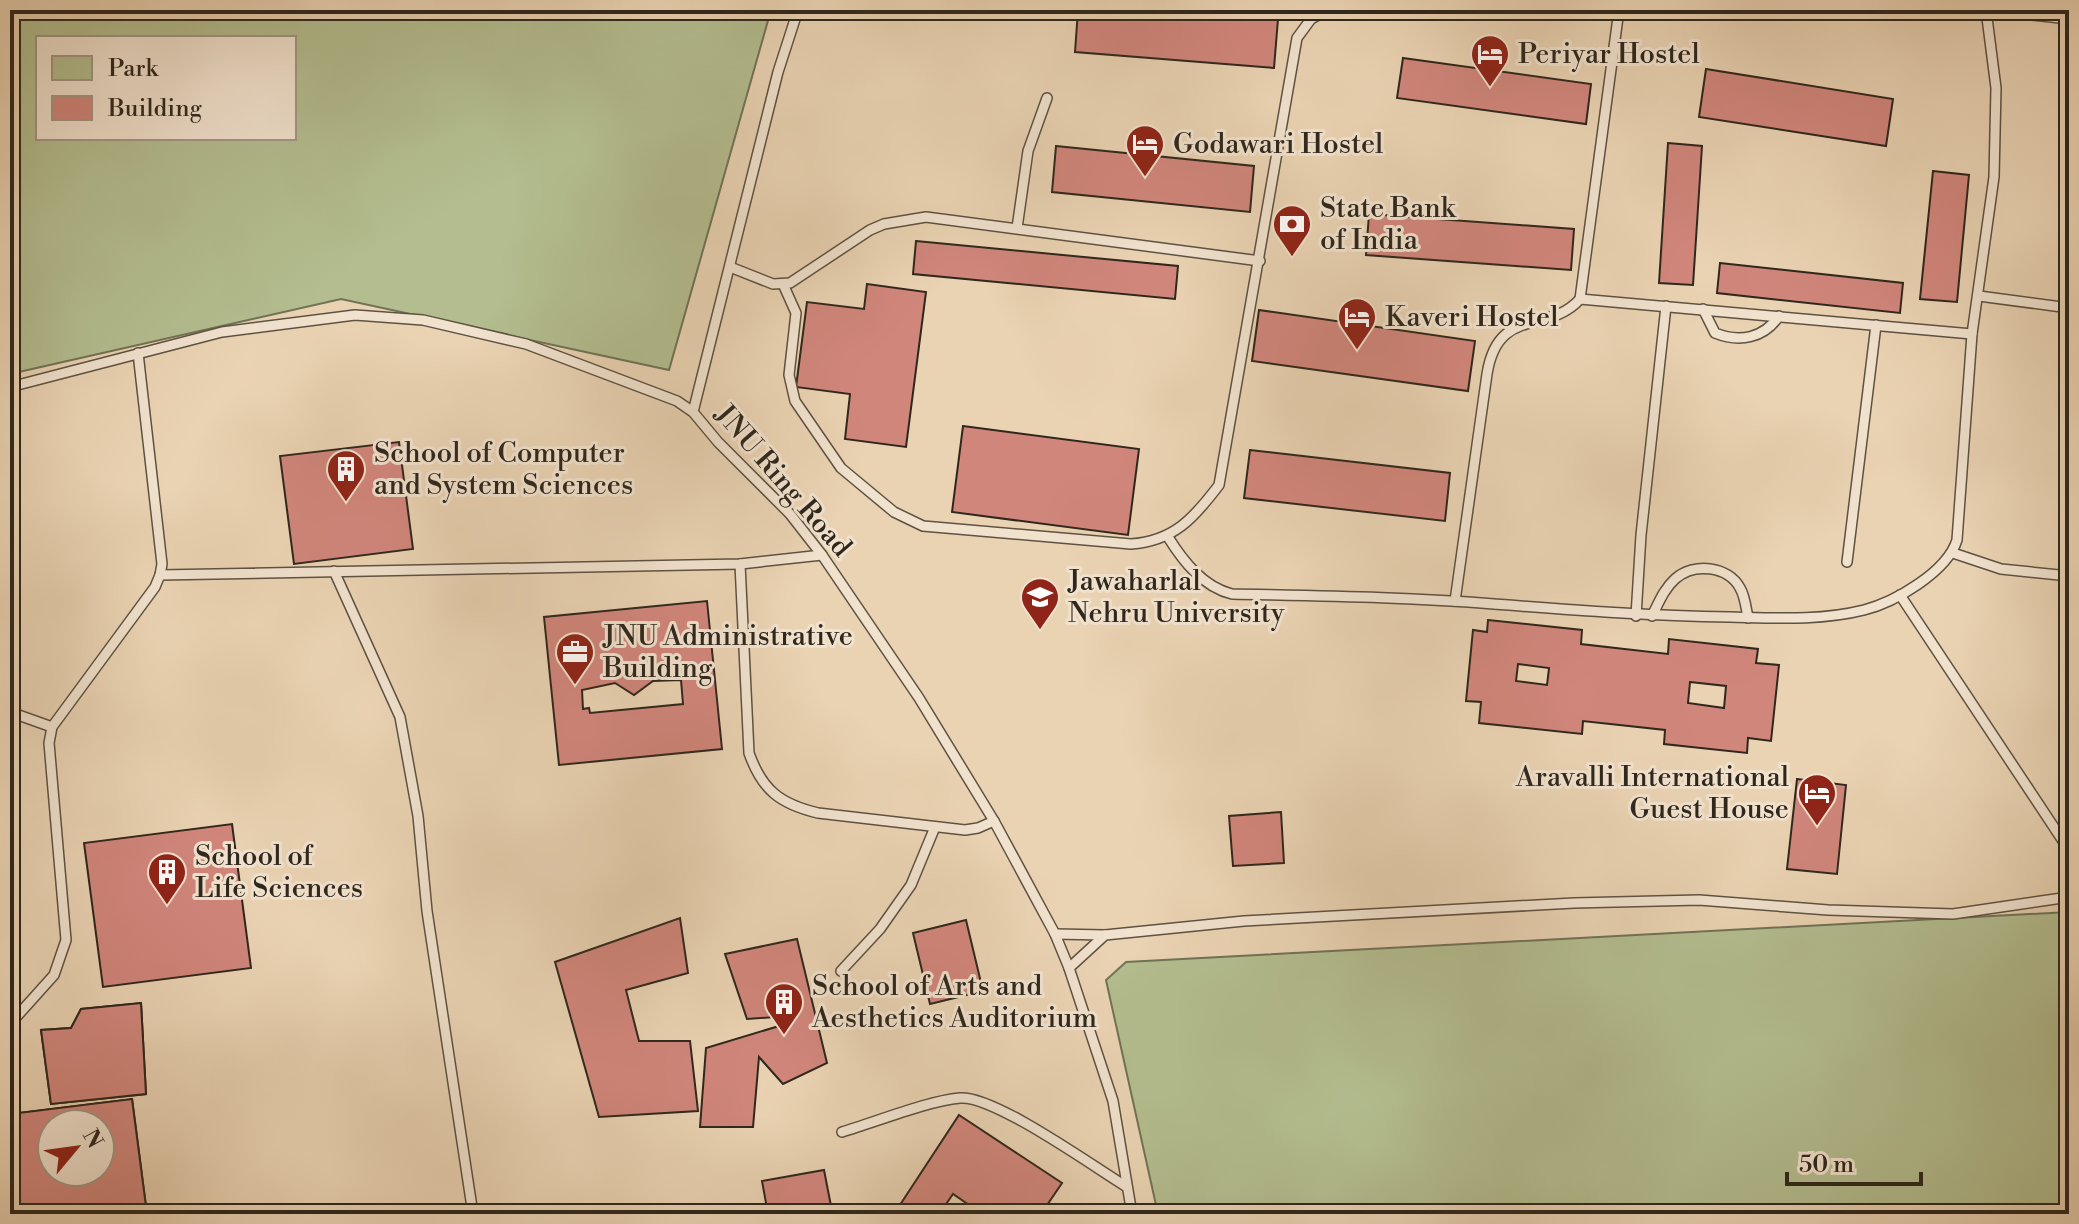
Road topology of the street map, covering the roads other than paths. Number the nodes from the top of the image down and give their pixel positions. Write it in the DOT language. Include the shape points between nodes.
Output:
graph roads {
  1 [pos="798,10"];
  2 [pos="1327,10"];
  3 [pos="1619,10"];
  4 [pos="1987,10"];
  5 [pos="2069,19"];
  6 [pos="1047,98"];
  7 [pos="1017,228"];
  8 [pos="1260,261"];
  9 [pos="730,267"];
  10 [pos="783,284"];
  11 [pos="1979,296"];
  12 [pos="1580,299"];
  13 [pos="1666,306"];
  14 [pos="2069,308"];
  15 [pos="1703,309"];
  16 [pos="1779,316"];
  17 [pos="1876,325"];
  18 [pos="1972,334"];
  19 [pos="138,353"];
  20 [pos="10,387"];
  21 [pos="693,412"];
  22 [pos="1168,537"];
  23 [pos="1953,553"];
  24 [pos="822,555"];
  25 [pos="1847,562"];
  26 [pos="740,564"];
  27 [pos="334,571"];
  28 [pos="160,575"];
  29 [pos="2069,576"];
  30 [pos="1900,595"];
  31 [pos="1455,601"];
  32 [pos="1636,616"];
  33 [pos="1652,616"];
  34 [pos="1748,618"];
  35 [pos="10,712"];
  36 [pos="52,727"];
  37 [pos="994,821"];
  38 [pos="935,827"];
  39 [pos="2069,850"];
  40 [pos="2069,897"];
  41 [pos="1055,934"];
  42 [pos="1105,935"];
  43 [pos="1069,968"];
  44 [pos="841,971"];
  45 [pos="10,1024"];
  46 [pos="842,1132"];
  47 [pos="1127,1187"];
  48 [pos="473,1214"];
  49 [pos="1132,1214"];
  1 -- 9 [label="lane"];
  2 -- 8 [label="lane" via="1311,19 1297,38"];
  3 -- 12 [label="lane"];
  4 -- 5 [label="lane"];
  4 -- 11 [label="lane" via="1996,122"];
  6 -- 7 [label="lane" via="1028,151"];
  7 -- 8 [label="lane"];
  7 -- 10 [label="lane" via="926,217 884,224"];
  8 -- 22 [label="lane" via="1219,485"];
  9 -- 10 [label="lane"];
  9 -- 21 [label="lane"];
  10 -- 22 [label="lane" via="796,313 789,375 795,401 841,468 894,512 923,526 1131,544"];
  11 -- 14 [label="lane"];
  11 -- 18 [label="lane"];
  12 -- 13 [label="lane"];
  12 -- 31 [label="lane" via="1564,311 1520,325 1494,347"];
  13 -- 15 [label="lane"];
  13 -- 32 [label="lane"];
  15 -- 16 [label="lane"];
  15 -- 16 [label="lane" via="1715,333 1737,338 1759,335"];
  16 -- 17 [label="lane"];
  17 -- 18 [label="lane"];
  17 -- 25 [label="lane"];
  18 -- 23 [label="lane"];
  19 -- 20 [label="lane, JNU Ring Road"];
  19 -- 21 [label="lane, JNU Ring Road" via="222,332 355,315 423,320 526,344 677,401"];
  19 -- 28 [label="lane"];
  21 -- 24 [label="lane, JNU Ring Road"];
  22 -- 31 [label="lane" via="1196,573 1232,594"];
  23 -- 29 [label="lane" via="2001,569"];
  23 -- 30 [label="lane"];
  24 -- 26 [label="lane"];
  24 -- 37 [label="lane, JNU Ring Road"];
  26 -- 27 [label="lane"];
  26 -- 38 [label="lane" via="749,753 756,773 771,793 795,807"];
  27 -- 28 [label="lane"];
  27 -- 48 [label="lane" via="400,717"];
  28 -- 36 [label="lane"];
  30 -- 34 [label="lane" via="1841,615"];
  30 -- 39 [label="lane"];
  31 -- 32 [label="lane"];
  32 -- 33 [label="lane"];
  33 -- 34 [label="lane"];
  33 -- 34 [label="lane" via="1677,576 1716,569 1743,591"];
  35 -- 36 [label="lane"];
  36 -- 45 [label="lane" via="49,743 66,940 54,975"];
  37 -- 38 [label="lane" via="965,830"];
  37 -- 41 [label="lane, JNU Ring Road"];
  38 -- 44 [label="lane" via="911,885"];
  40 -- 42 [label="lane" via="1953,914 1699,900 1574,903 1244,921"];
  41 -- 42 [label="lane"];
  41 -- 43 [label="lane, JNU Ring Road"];
  42 -- 43 [label="lane"];
  43 -- 47 [label="lane, JNU Ring Road" via="1113,1101"];
  46 -- 47 [label="lane" via="963,1097 1008,1114"];
  47 -- 49 [label="lane, JNU Ring Road"];
}
